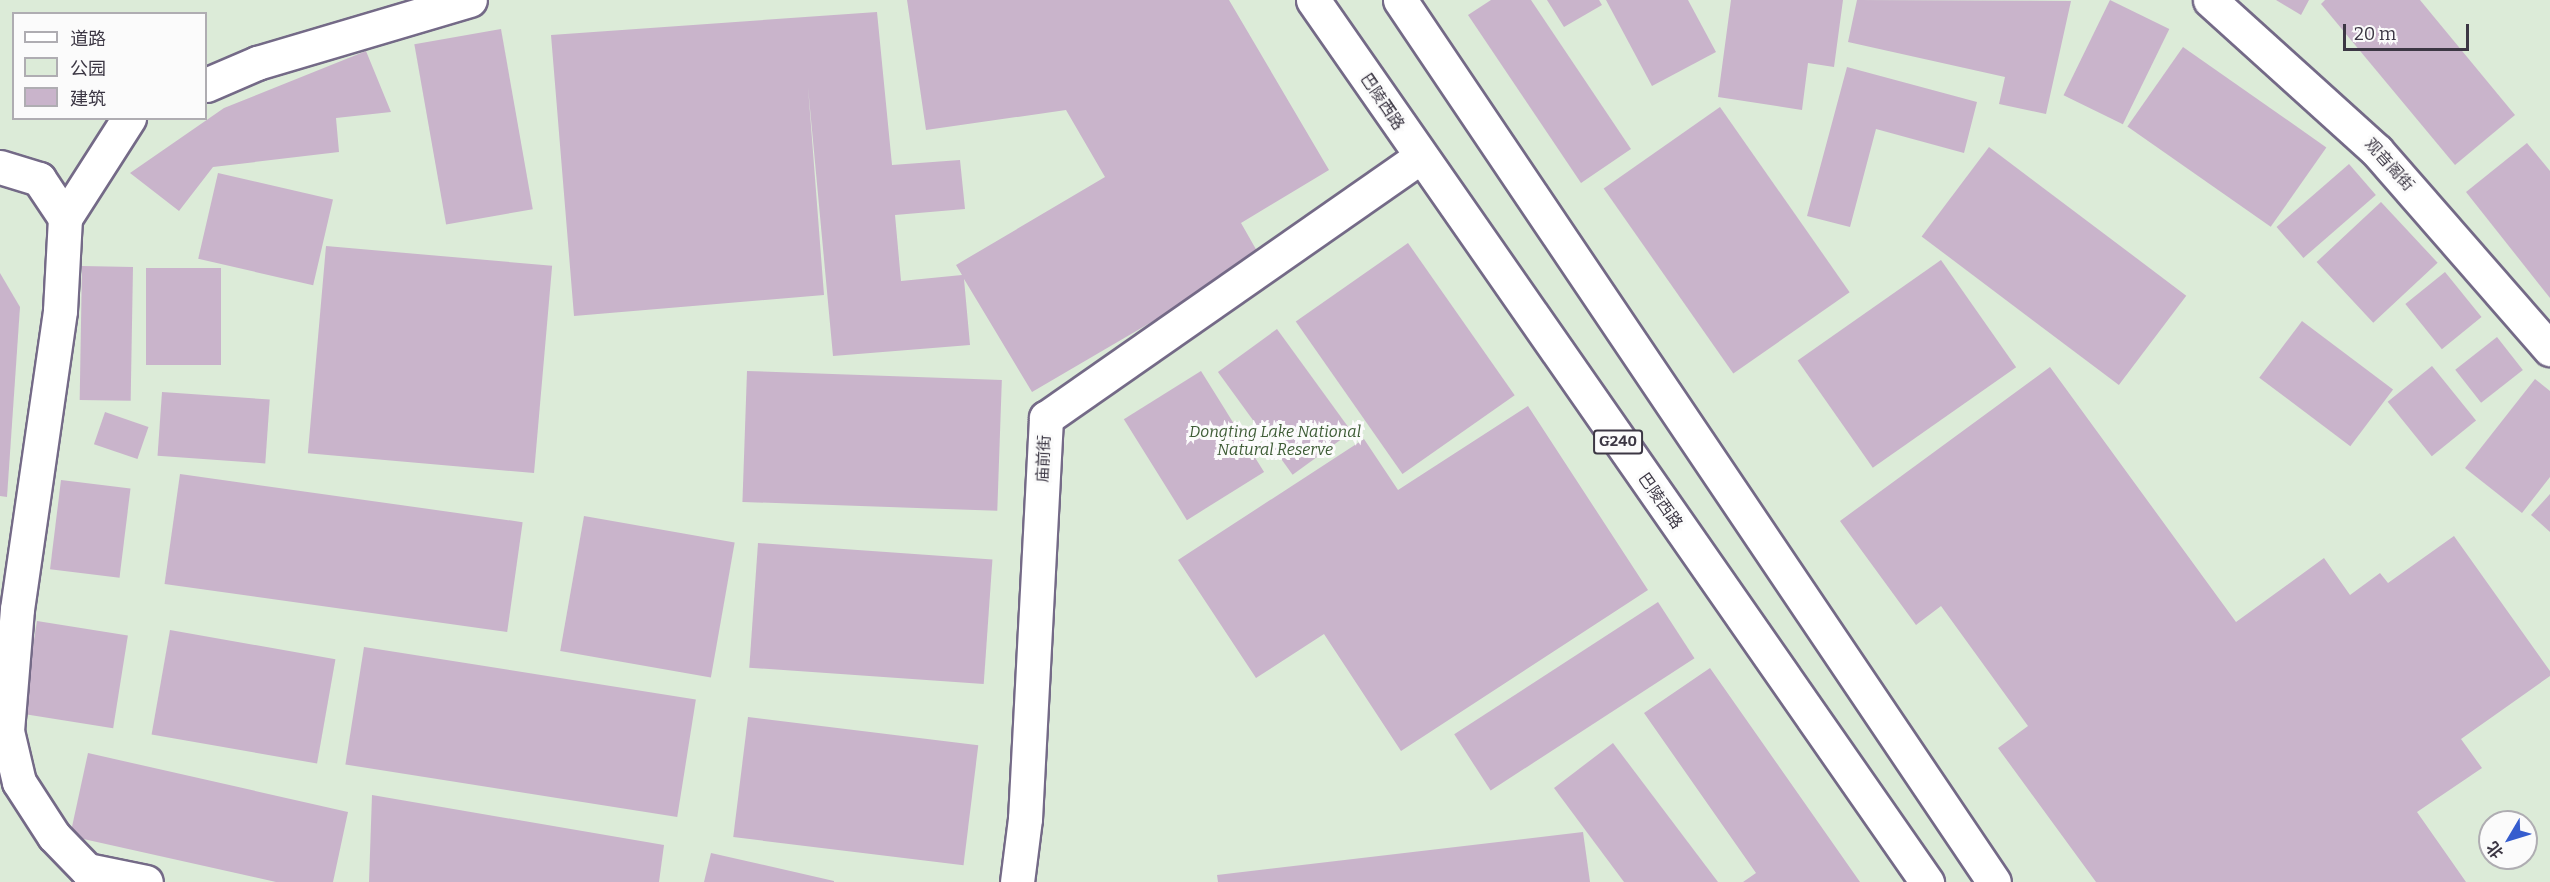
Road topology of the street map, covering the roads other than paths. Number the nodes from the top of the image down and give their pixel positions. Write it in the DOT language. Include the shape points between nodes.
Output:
graph roads {
  1 [pos="470,0"];
  2 [pos="1312,0"];
  3 [pos="1400,0"];
  4 [pos="2210,0"];
  5 [pos="207,86"];
  6 [pos="128,120"];
  7 [pos="1419,158"];
  8 [pos="0,167"];
  9 [pos="65,218"];
  10 [pos="2550,349"];
  11 [pos="146,882"];
  12 [pos="1017,882"];
  13 [pos="1927,882"];
  14 [pos="1994,882"];
  1 -- 5 [label="street" via="257,63"];
  2 -- 7 [label="street, 巴陵西路 / G240"];
  3 -- 14 [label="street"];
  4 -- 10 [label="street, 观音阁街" via="2377,151"];
  6 -- 9 [label="street"];
  7 -- 12 [label="street, 庙前街" via="1046,418 1025,819"];
  7 -- 13 [label="street, 巴陵西路 / G240"];
  8 -- 9 [label="street" via="39,179"];
  9 -- 11 [label="street" via="57,333 17,609 7,731 20,782 54,836 87,870"];
}
